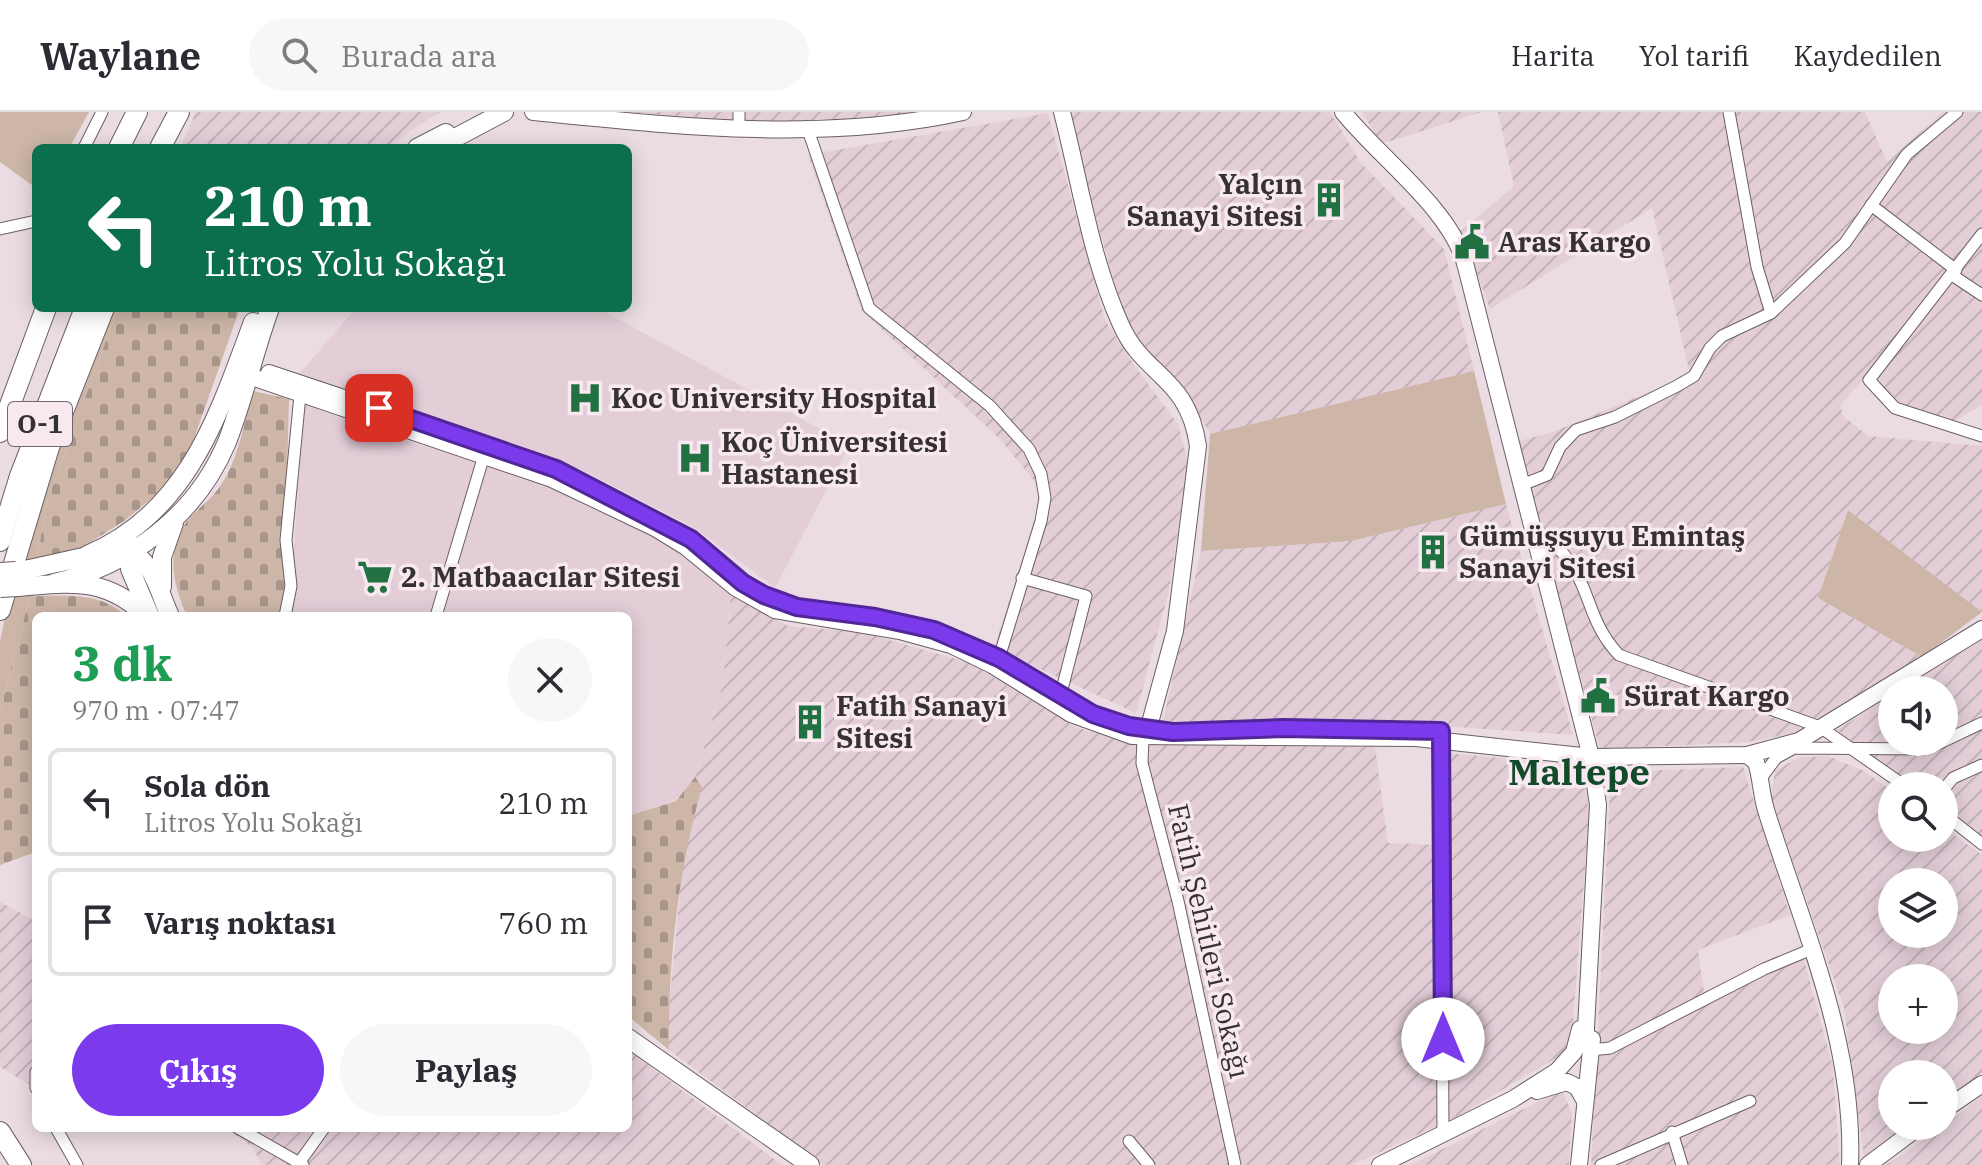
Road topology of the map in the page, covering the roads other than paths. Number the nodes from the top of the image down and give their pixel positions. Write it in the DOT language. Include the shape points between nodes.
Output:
graph roads {
  1 [pos="102,112"];
  2 [pos="137,112"];
  3 [pos="179,112"];
  4 [pos="532,112"];
  5 [pos="963,112"];
  6 [pos="1062,112"];
  7 [pos="1343,112"];
  8 [pos="1729,112"];
  9 [pos="1957,112"];
  10 [pos="557,113"];
  11 [pos="495,114"];
  12 [pos="913,117"];
  13 [pos="739,120"];
  14 [pos="807,127"];
  15 [pos="86,144"];
  16 [pos="121,144"];
  17 [pos="162,144"];
  18 [pos="169,144"];
  19 [pos="426,144"];
  20 [pos="443,144"];
  21 [pos="1871,205"];
  22 [pos="32,222"];
  23 [pos="0,229"];
  24 [pos="1982,234"];
  25 [pos="1954,273"];
  26 [pos="1982,295"];
  27 [pos="34,312"];
  28 [pos="45,312"];
  29 [pos="83,312"];
  30 [pos="102,312"];
  31 [pos="248,312"];
  32 [pos="258,312"];
  33 [pos="268,312"];
  34 [pos="1771,313"];
  35 [pos="245,369"];
  36 [pos="0,395"];
  37 [pos="300,395"];
  38 [pos="0,432"];
  39 [pos="1982,436"];
  40 [pos="486,451"];
  41 [pos="194,465"];
  42 [pos="1522,485"];
  43 [pos="176,517"];
  44 [pos="1533,528"];
  45 [pos="0,541"];
  46 [pos="130,554"];
  47 [pos="87,555"];
  48 [pos="1022,578"];
  49 [pos="8,580"];
  50 [pos="54,583"];
  51 [pos="777,605"];
  52 [pos="167,609"];
  53 [pos="0,610"];
  54 [pos="143,612"];
  55 [pos="146,612"];
  56 [pos="286,612"];
  57 [pos="437,612"];
  58 [pos="1982,629"];
  59 [pos="999,658"];
  60 [pos="1060,697"];
  61 [pos="1982,723"];
  62 [pos="1146,734"];
  63 [pos="1813,735"];
  64 [pos="1958,735"];
  65 [pos="1441,736"];
  66 [pos="1852,749"];
  67 [pos="1878,749"];
  68 [pos="1747,755"];
  69 [pos="1591,757"];
  70 [pos="1982,765"];
  71 [pos="1885,772"];
  72 [pos="1958,776"];
  73 [pos="1759,782"];
  74 [pos="1958,825"];
  75 [pos="1982,844"];
  76 [pos="1592,941"];
  77 [pos="1812,949"];
  78 [pos="632,1033"];
  79 [pos="1591,1050"];
  80 [pos="1982,1084"];
  81 [pos="1513,1099"];
  82 [pos="1958,1100"];
  83 [pos="1585,1101"];
  84 [pos="1750,1101"];
  85 [pos="0,1132"];
  86 [pos="58,1132"];
  87 [pos="245,1132"];
  88 [pos="321,1132"];
  89 [pos="1672,1132"];
  90 [pos="1443,1133"];
  91 [pos="1901,1140"];
  92 [pos="1129,1141"];
  93 [pos="301,1164"];
  94 [pos="21,1165"];
  95 [pos="77,1165"];
  96 [pos="810,1165"];
  97 [pos="1149,1165"];
  98 [pos="1235,1165"];
  99 [pos="1380,1165"];
  100 [pos="1579,1165"];
  101 [pos="1601,1165"];
  102 [pos="1682,1165"];
  103 [pos="1850,1165"];
  104 [pos="1868,1165"];
  1 -- 15 [label="street"];
  2 -- 16 [label="highway"];
  3 -- 17 [label="highway"];
  3 -- 18 [label="highway"];
  4 -- 10 [label="main road"];
  4 -- 11 [label="main road"];
  5 -- 12 [label="main road"];
  6 -- 62 [label="main road" via="1108,293 1143,356 1182,396 1198,446 1175,631"];
  7 -- 42 [label="main road" via="1442,216 1459,241"];
  8 -- 34 [label="street" via="1757,267"];
  9 -- 21 [label="street" via="1907,154"];
  10 -- 13 [label="main road"];
  11 -- 19 [label="main road"];
  11 -- 20 [label="main road"];
  12 -- 14 [label="main road" via="874,127"];
  13 -- 14 [label="main road"];
  14 -- 48 [label="street" via="869,308 990,406 1032,456 1045,498"];
  21 -- 25 [label="street"];
  21 -- 34 [label="street" via="1845,243"];
  22 -- 23 [label="street"];
  24 -- 25 [label="street"];
  25 -- 26 [label="street"];
  25 -- 39 [label="street" via="1869,380 1895,408"];
  27 -- 36 [label="highway"];
  28 -- 38 [label="highway, O-1"];
  29 -- 45 [label="highway, O-1"];
  30 -- 53 [label="highway" via="49,447"];
  31 -- 35 [label="main road" via="233,354"];
  32 -- 35 [label="main road"];
  33 -- 35 [label="main road"];
  34 -- 42 [label="street" via="1722,336 1687,380 1638,407 1576,430 1560,447 1550,472"];
  35 -- 37 [label="main road"];
  35 -- 40 [label="main road"];
  35 -- 41 [label="main road"];
  35 -- 43 [label="main road" via="219,458"];
  37 -- 40 [label="main road"];
  37 -- 56 [label="street" via="286,540 291,586"];
  40 -- 51 [label="main road" via="556,469 659,521"];
  40 -- 57 [label="street"];
  41 -- 46 [label="main road" via="179,496 140,534"];
  41 -- 47 [label="main road" via="141,524"];
  42 -- 44 [label="main road"];
  43 -- 46 [label="main road"];
  43 -- 52 [label="main road" via="162,557"];
  44 -- 63 [label="street" via="1572,561 1607,641 1619,655"];
  44 -- 69 [label="main road"];
  46 -- 47 [label="main road"];
  46 -- 50 [label="main road"];
  46 -- 52 [label="main road" via="148,568"];
  46 -- 55 [label="main road" via="130,569"];
  47 -- 49 [label="main road"];
  48 -- 59 [label="street"];
  48 -- 60 [label="street" via="1086,596"];
  49 -- 50 [label="main road"];
  50 -- 54 [label="main road" via="100,587 126,597"];
  51 -- 59 [label="main road" via="909,623"];
  51 -- 62 [label="main road" via="940,641 992,665 1071,714"];
  58 -- 63 [label="main road"];
  59 -- 60 [label="main road"];
  60 -- 62 [label="main road"];
  61 -- 64 [label="street"];
  62 -- 65 [label="main road"];
  62 -- 98 [label="street, Fatih Şehitleri Sokağı" via="1142,763"];
  63 -- 66 [label="street"];
  63 -- 66 [label="street"];
  63 -- 68 [label="main road"];
  63 -- 73 [label="street" via="1781,754"];
  65 -- 69 [label="main road" via="1560,744"];
  65 -- 90 [label="street"];
  66 -- 67 [label="street"];
  66 -- 71 [label="street"];
  68 -- 69 [label="main road"];
  68 -- 73 [label="main road" via="1756,762"];
  69 -- 76 [label="main road" via="1598,805"];
  70 -- 72 [label="street"];
  73 -- 77 [label="main road"];
  74 -- 75 [label="street"];
  76 -- 79 [label="main road" via="1586,1028"];
  76 -- 81 [label="main road" via="1574,1052 1557,1071"];
  77 -- 79 [label="street" via="1610,1048"];
  77 -- 103 [label="main road" via="1831,1004 1846,1094"];
  78 -- 96 [label="main road"];
  79 -- 83 [label="main road"];
  80 -- 82 [label="main road"];
  81 -- 83 [label="main road" via="1567,1082"];
  81 -- 90 [label="main road"];
  83 -- 100 [label="main road"];
  84 -- 89 [label="street"];
  85 -- 94 [label="highway"];
  86 -- 95 [label="street"];
  87 -- 93 [label="street"];
  88 -- 93 [label="street"];
  89 -- 101 [label="street"];
  89 -- 102 [label="street"];
  90 -- 99 [label="main road"];
  91 -- 104 [label="main road"];
  92 -- 97 [label="street"];
}
